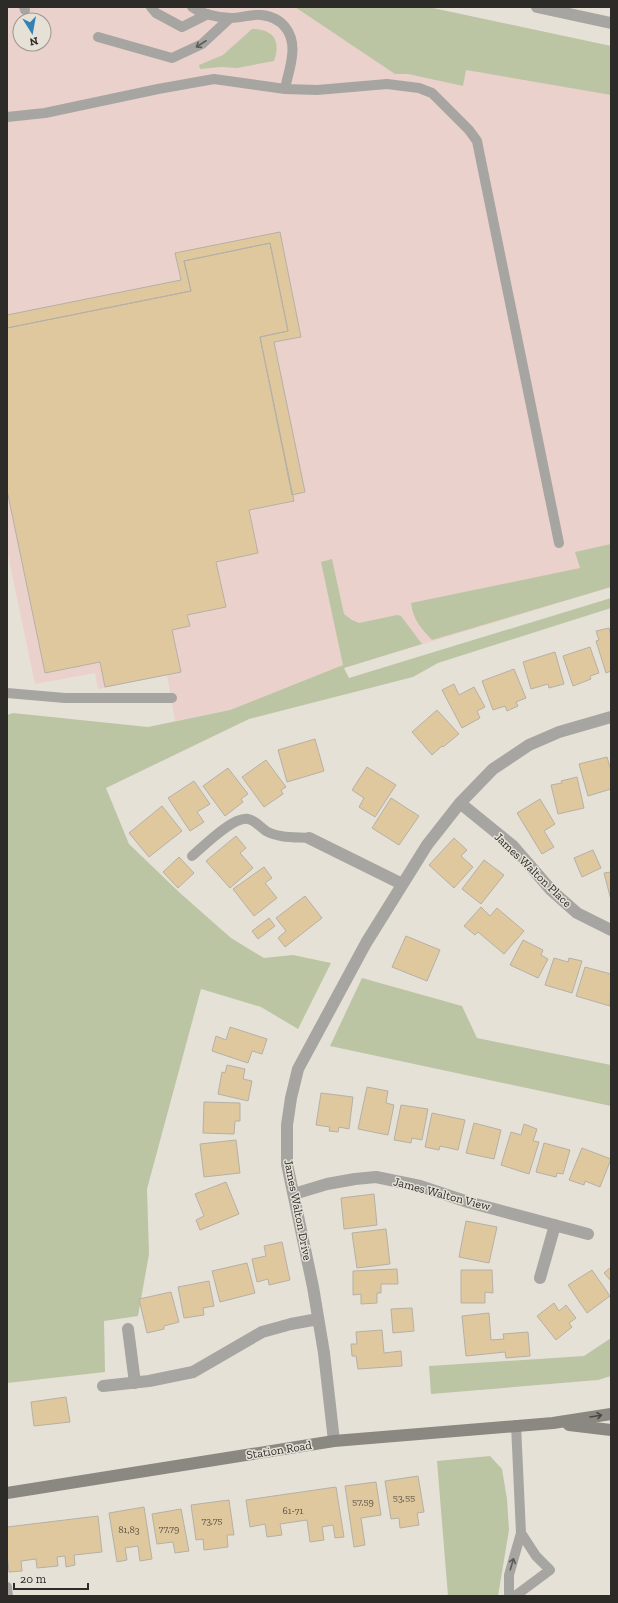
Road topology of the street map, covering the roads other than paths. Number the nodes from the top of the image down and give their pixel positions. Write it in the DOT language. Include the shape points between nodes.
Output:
graph roads {
  1 [pos="150,7"];
  2 [pos="192,7"];
  3 [pos="250,7"];
  4 [pos="537,7"];
  5 [pos="208,14"];
  6 [pos="260,15"];
  7 [pos="230,18"];
  8 [pos="611,23"];
  9 [pos="98,37"];
  10 [pos="284,89"];
  11 [pos="7,117"];
  12 [pos="559,542"];
  13 [pos="7,693"];
  14 [pos="172,698"];
  15 [pos="611,717"];
  16 [pos="460,803"];
  17 [pos="309,838"];
  18 [pos="192,856"];
  19 [pos="402,884"];
  20 [pos="611,930"];
  21 [pos="294,1194"];
  22 [pos="555,1226"];
  23 [pos="588,1234"];
  24 [pos="540,1278"];
  25 [pos="318,1319"];
  26 [pos="128,1329"];
  27 [pos="135,1382"];
  28 [pos="103,1386"];
  29 [pos="611,1414"];
  30 [pos="554,1422"];
  31 [pos="516,1425"];
  32 [pos="611,1430"];
  33 [pos="334,1441"];
  34 [pos="7,1493"];
  35 [pos="521,1533"];
  36 [pos="7,1587"];
  37 [pos="8,1596"];
  38 [pos="509,1596"];
  39 [pos="515,1596"];
  1 -- 5 [label="lane" via="182,27"];
  2 -- 5 [label="lane"];
  3 -- 6 [label="lane"];
  4 -- 8 [label="street"];
  5 -- 7 [label="lane"];
  6 -- 7 [label="lane"];
  6 -- 10 [label="lane" via="281,22 289,33 292,55"];
  7 -- 9 [label="lane, one-way" via="202,44 172,58"];
  10 -- 11 [label="lane" via="214,79 45,113"];
  10 -- 12 [label="lane" via="317,90 387,84 419,88 432,93 469,130 476,141"];
  13 -- 14 [label="lane" via="65,698"];
  15 -- 16 [label="street, James Walton Drive" via="559,732 529,745 493,769"];
  16 -- 19 [label="street, James Walton Drive" via="427,845"];
  16 -- 20 [label="street, James Walton Place" via="512,846 551,890 577,913"];
  17 -- 18 [label="lane" via="280,836 266,831 248,819 240,819"];
  17 -- 19 [label="street"];
  19 -- 21 [label="street, James Walton Drive" via="366,943 298,1070 287,1125 287,1164"];
  21 -- 22 [label="street, James Walton View" via="355,1178 376,1177 420,1186"];
  21 -- 25 [label="street, James Walton Drive"];
  22 -- 23 [label="street, James Walton View"];
  22 -- 24 [label="street"];
  25 -- 27 [label="street" via="262,1332 193,1372"];
  25 -- 33 [label="street, James Walton Drive"];
  26 -- 27 [label="street"];
  27 -- 28 [label="street"];
  30 -- 29 [label="main road, Station Road, one-way"];
  30 -- 31 [label="main road, Station Road"];
  30 -- 32 [label="main road, Station Road"];
  31 -- 33 [label="main road, Station Road"];
  31 -- 35 [label="lane"];
  33 -- 34 [label="main road, Station Road"];
  38 -- 35 [label="lane, one-way" via="509,1574"];
  35 -- 39 [label="lane" via="536,1556 550,1570"];
  36 -- 37 [label="lane"];
}
